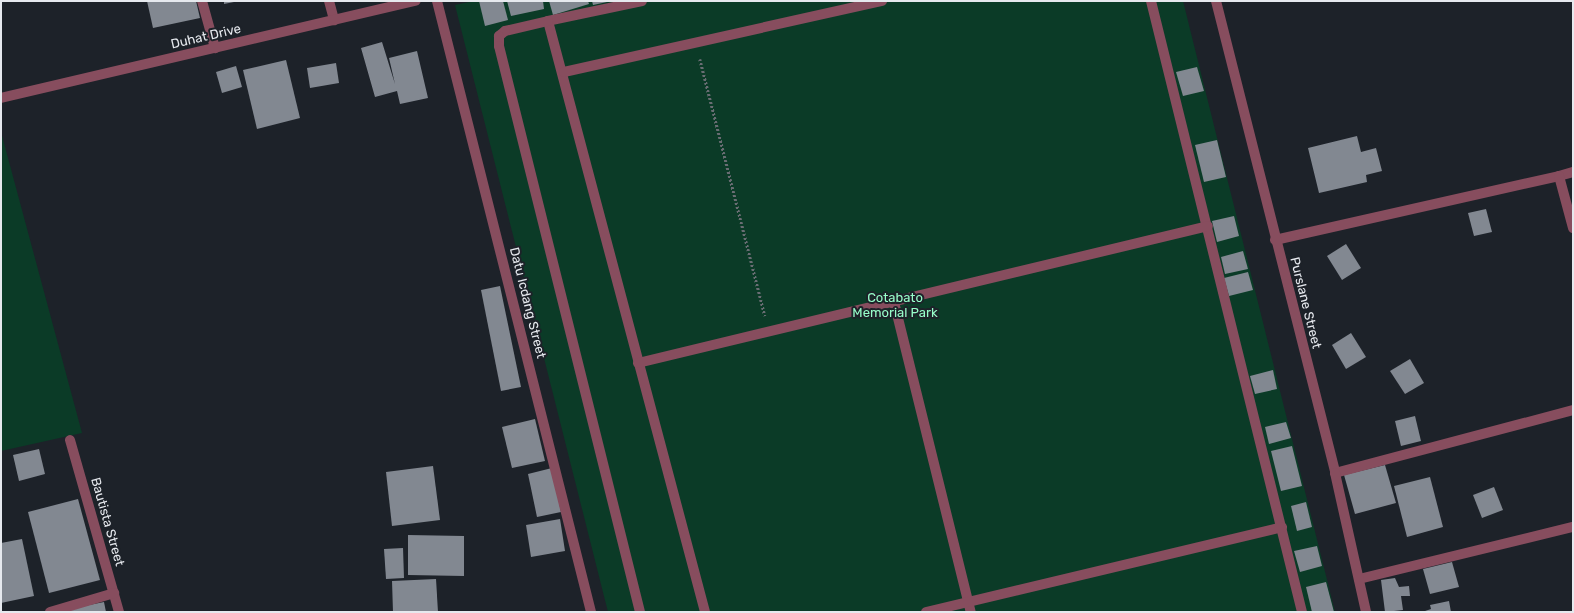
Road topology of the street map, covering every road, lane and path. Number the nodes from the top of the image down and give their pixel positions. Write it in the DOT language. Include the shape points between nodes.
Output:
graph roads {
  1 [pos="202,1"];
  2 [pos="329,1"];
  3 [pos="416,1"];
  4 [pos="437,1"];
  5 [pos="642,1"];
  6 [pos="882,1"];
  7 [pos="1151,1"];
  8 [pos="1216,1"];
  9 [pos="334,20"];
  10 [pos="548,21"];
  11 [pos="696,42"];
  12 [pos="215,48"];
  13 [pos="564,72"];
  14 [pos="1,98"];
  15 [pos="1573,172"];
  16 [pos="1559,176"];
  17 [pos="1208,226"];
  18 [pos="1573,228"];
  19 [pos="1275,240"];
  20 [pos="894,302"];
  21 [pos="769,332"];
  22 [pos="638,363"];
  23 [pos="1573,410"];
  24 [pos="70,440"];
  25 [pos="1335,473"];
  26 [pos="1282,527"];
  27 [pos="1573,527"];
  28 [pos="1359,579"];
  29 [pos="114,593"];
  30 [pos="968,602"];
  31 [pos="50,612"];
  32 [pos="119,612"];
  33 [pos="591,612"];
  34 [pos="640,612"];
  35 [pos="705,612"];
  36 [pos="926,612"];
  37 [pos="970,612"];
  38 [pos="1302,612"];
  39 [pos="1366,612"];
  1 -- 12 [label="street"];
  2 -- 9 [label="street"];
  3 -- 9 [label="street, Duhat Drive"];
  4 -- 33 [label="street, Datu Icdang Street"];
  5 -- 10 [label="street"];
  6 -- 11 [label="street"];
  7 -- 17 [label="street"];
  8 -- 19 [label="street, Purslane Street"];
  9 -- 12 [label="street, Duhat Drive"];
  10 -- 13 [label="street"];
  10 -- 34 [label="street" via="505,31 499,36 499,46"];
  11 -- 13 [label="street"];
  11 -- 21 [label="path"];
  12 -- 14 [label="street, Duhat Drive"];
  13 -- 22 [label="street"];
  15 -- 16 [label="street"];
  16 -- 18 [label="street"];
  16 -- 19 [label="street"];
  17 -- 20 [label="street"];
  17 -- 26 [label="street"];
  19 -- 25 [label="street, Purslane Street"];
  20 -- 21 [label="street"];
  20 -- 30 [label="street"];
  21 -- 22 [label="street"];
  22 -- 35 [label="street"];
  23 -- 25 [label="street"];
  24 -- 29 [label="street, Bautista Street"];
  25 -- 28 [label="street, Purslane Street"];
  26 -- 30 [label="street"];
  26 -- 38 [label="street"];
  27 -- 28 [label="street"];
  28 -- 39 [label="street, Purslane Street"];
  29 -- 31 [label="street"];
  29 -- 32 [label="street, Bautista Street"];
  30 -- 36 [label="street"];
  30 -- 37 [label="street"];
}
